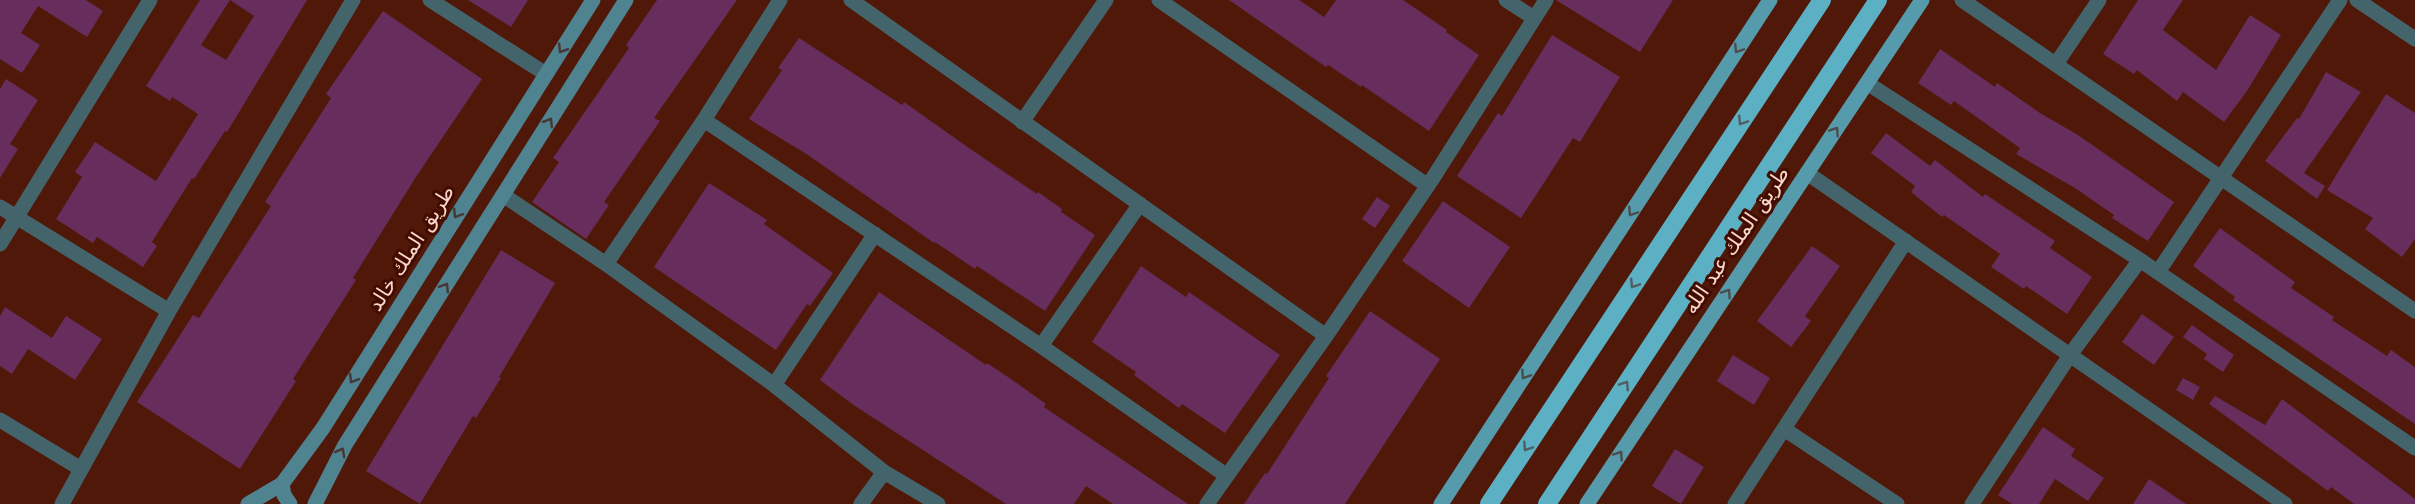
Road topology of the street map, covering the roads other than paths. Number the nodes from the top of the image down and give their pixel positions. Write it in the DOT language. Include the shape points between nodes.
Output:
graph roads {
  1 [pos="150,0"];
  2 [pos="353,0"];
  3 [pos="430,0"];
  4 [pos="593,0"];
  5 [pos="626,0"];
  6 [pos="780,0"];
  7 [pos="851,0"];
  8 [pos="1106,0"];
  9 [pos="1159,0"];
  10 [pos="1506,0"];
  11 [pos="1546,0"];
  12 [pos="1770,0"];
  13 [pos="1817,0"];
  14 [pos="1822,0"];
  15 [pos="1878,0"];
  16 [pos="1888,0"];
  17 [pos="1922,0"];
  18 [pos="1962,0"];
  19 [pos="2100,0"];
  20 [pos="2340,0"];
  21 [pos="2357,0"];
  22 [pos="449,5"];
  23 [pos="1534,18"];
  24 [pos="1797,37"];
  25 [pos="2415,39"];
  26 [pos="2056,64"];
  27 [pos="1836,65"];
  28 [pos="546,74"];
  29 [pos="1867,83"];
  30 [pos="704,120"];
  31 [pos="1022,122"];
  32 [pos="1807,173"];
  33 [pos="2222,178"];
  34 [pos="1428,186"];
  35 [pos="503,195"];
  36 [pos="1140,204"];
  37 [pos="0,207"];
  38 [pos="16,218"];
  39 [pos="875,234"];
  40 [pos="1906,241"];
  41 [pos="0,244"];
  42 [pos="2140,260"];
  43 [pos="606,264"];
  44 [pos="2158,272"];
  45 [pos="169,311"];
  46 [pos="2415,311"];
  47 [pos="1326,336"];
  48 [pos="1041,346"];
  49 [pos="2070,355"];
  50 [pos="774,385"];
  51 [pos="0,420"];
  52 [pos="1784,429"];
  53 [pos="2415,448"];
  54 [pos="81,469"];
  55 [pos="884,472"];
  56 [pos="1227,476"];
  57 [pos="282,484"];
  58 [pos="312,503"];
  59 [pos="62,504"];
  60 [pos="248,504"];
  61 [pos="290,504"];
  62 [pos="861,504"];
  63 [pos="938,504"];
  64 [pos="1208,504"];
  65 [pos="1441,504"];
  66 [pos="1489,504"];
  67 [pos="1547,504"];
  68 [pos="1587,504"];
  69 [pos="1735,504"];
  70 [pos="1897,504"];
  71 [pos="1972,504"];
  72 [pos="2285,504"];
  1 -- 38 [label="street"];
  2 -- 45 [label="street"];
  3 -- 22 [label="street"];
  4 -- 28 [label="main road, طريق الملك خالد, one-way"];
  35 -- 5 [label="main road, one-way"];
  6 -- 30 [label="street"];
  7 -- 31 [label="street"];
  8 -- 31 [label="street"];
  9 -- 34 [label="street"];
  10 -- 23 [label="street"];
  11 -- 23 [label="street"];
  12 -- 65 [label="main road, one-way"];
  13 -- 24 [label="main road"];
  14 -- 24 [label="highway"];
  15 -- 27 [label="highway, طريق الملك عبد الله"];
  16 -- 27 [label="highway"];
  17 -- 29 [label="main road, طريق الملك عبد الله"];
  18 -- 26 [label="street"];
  19 -- 26 [label="street"];
  20 -- 33 [label="street"];
  21 -- 25 [label="street"];
  22 -- 28 [label="street"];
  23 -- 34 [label="street"];
  24 -- 66 [label="highway, one-way"];
  26 -- 33 [label="street"];
  67 -- 27 [label="highway, طريق الملك عبد الله, one-way"];
  28 -- 57 [label="main road, طريق الملك خالد, one-way" via="323,428"];
  32 -- 29 [label="main road, طريق الملك عبد الله, one-way"];
  29 -- 42 [label="street"];
  30 -- 39 [label="street"];
  30 -- 43 [label="street"];
  31 -- 36 [label="street"];
  32 -- 40 [label="street"];
  68 -- 32 [label="main road, طريق الملك عبد الله, one-way"];
  33 -- 44 [label="street"];
  33 -- 46 [label="street"];
  34 -- 47 [label="street"];
  35 -- 43 [label="street"];
  58 -- 35 [label="main road, one-way"];
  36 -- 47 [label="street"];
  36 -- 48 [label="street"];
  37 -- 38 [label="street"];
  38 -- 41 [label="street"];
  38 -- 45 [label="street"];
  39 -- 48 [label="street"];
  39 -- 50 [label="street"];
  40 -- 49 [label="street"];
  40 -- 52 [label="street"];
  42 -- 44 [label="street"];
  42 -- 49 [label="street"];
  43 -- 50 [label="street"];
  44 -- 53 [label="street"];
  45 -- 54 [label="street"];
  47 -- 56 [label="street"];
  48 -- 56 [label="street"];
  49 -- 71 [label="street"];
  49 -- 72 [label="street"];
  50 -- 55 [label="street"];
  51 -- 54 [label="street"];
  52 -- 69 [label="street"];
  52 -- 70 [label="street"];
  54 -- 59 [label="street"];
  55 -- 62 [label="street"];
  55 -- 63 [label="street"];
  56 -- 64 [label="street"];
  57 -- 60 [label="main road, طريق الملك خالد"];
  57 -- 61 [label="main road"];
}
